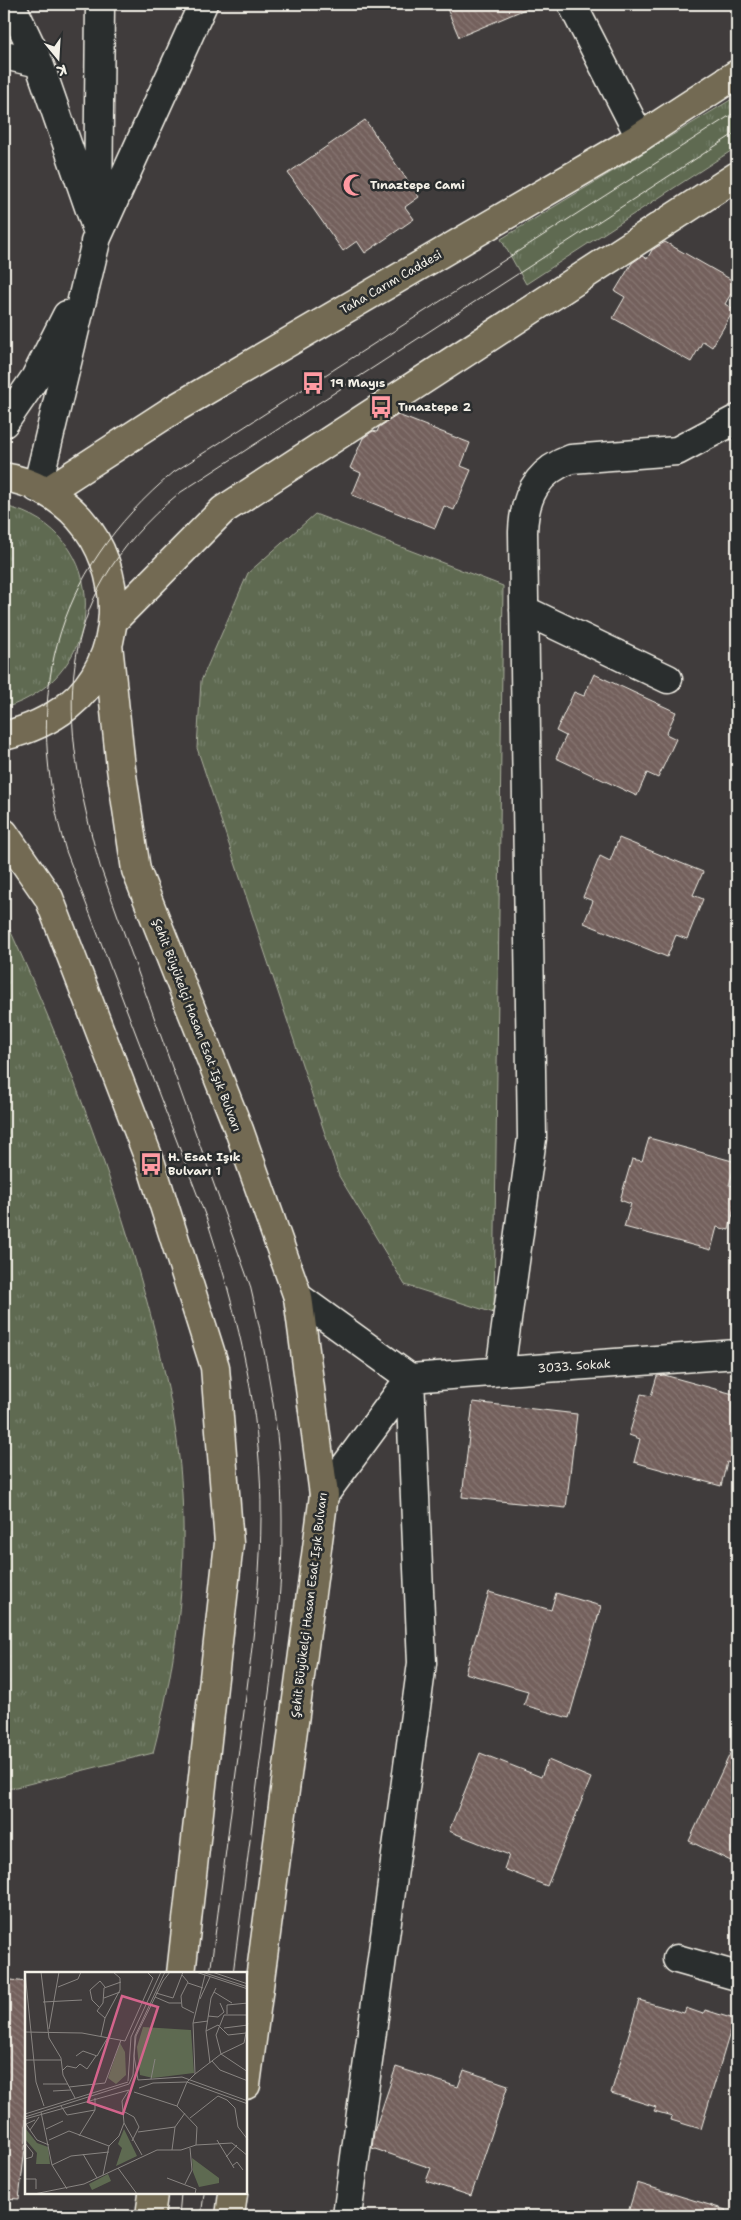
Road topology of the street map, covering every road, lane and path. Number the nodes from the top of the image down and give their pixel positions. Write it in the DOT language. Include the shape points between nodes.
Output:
graph roads {
  1 [pos="11,4"];
  2 [pos="100,4"];
  3 [pos="203,4"];
  4 [pos="572,4"];
  5 [pos="4,54"];
  6 [pos="39,62"];
  7 [pos="737,74"];
  8 [pos="640,136"];
  9 [pos="737,176"];
  10 [pos="98,232"];
  11 [pos="737,419"];
  12 [pos="4,423"];
  13 [pos="4,477"];
  14 [pos="41,490"];
  15 [pos="524,610"];
  16 [pos="110,632"];
  17 [pos="668,679"];
  18 [pos="4,736"];
  19 [pos="6,838"];
  20 [pos="298,1297"];
  21 [pos="737,1354"];
  22 [pos="500,1371"];
  23 [pos="410,1378"];
  24 [pos="324,1495"];
  25 [pos="677,1959"];
  26 [pos="182,1972"];
  27 [pos="737,1976"];
  28 [pos="248,2070"];
  29 [pos="153,2195"];
  30 [pos="233,2195"];
  31 [pos="150,2216"];
  32 [pos="230,2216"];
  33 [pos="347,2216"];
  1 -- 6 [label="street"];
  2 -- 10 [label="street"];
  3 -- 10 [label="street"];
  4 -- 8 [label="street"];
  5 -- 6 [label="street"];
  6 -- 10 [label="street"];
  7 -- 8 [label="main road, Taha Carım Caddesi"];
  8 -- 14 [label="main road, Taha Carım Caddesi"];
  9 -- 16 [label="main road" via="223,510"];
  10 -- 12 [label="street" via="60,331 35,378"];
  10 -- 14 [label="street"];
  11 -- 15 [label="street" via="677,451 571,459 547,470 531,492 523,518"];
  13 -- 14 [label="main road, Şehit Büyükelçi Hasan Esat Işık Bulvarı"];
  14 -- 16 [label="main road, Şehit Büyükelçi Hasan Esat Işık Bulvarı" via="72,510 101,550 112,588"];
  15 -- 17 [label="street"];
  15 -- 22 [label="street" via="532,1138"];
  16 -- 18 [label="main road" via="99,667 86,688 69,705 32,728"];
  16 -- 20 [label="main road, Şehit Büyükelçi Hasan Esat Işık Bulvarı" via="121,768 136,870 239,1130"];
  19 -- 26 [label="main road" via="49,898 151,1164 214,1367 229,1543"];
  20 -- 23 [label="street"];
  20 -- 24 [label="main road, Şehit Büyükelçi Hasan Esat Işık Bulvarı"];
  21 -- 22 [label="street, 3033. Sokak"];
  22 -- 23 [label="street, 3033. Sokak"];
  23 -- 24 [label="street"];
  23 -- 33 [label="street" via="422,1663"];
  24 -- 28 [label="main road, Şehit Büyükelçi Hasan Esat Işık Bulvarı"];
  25 -- 27 [label="street"];
  29 -- 31 [label="main road"];
  30 -- 32 [label="main road"];
}
